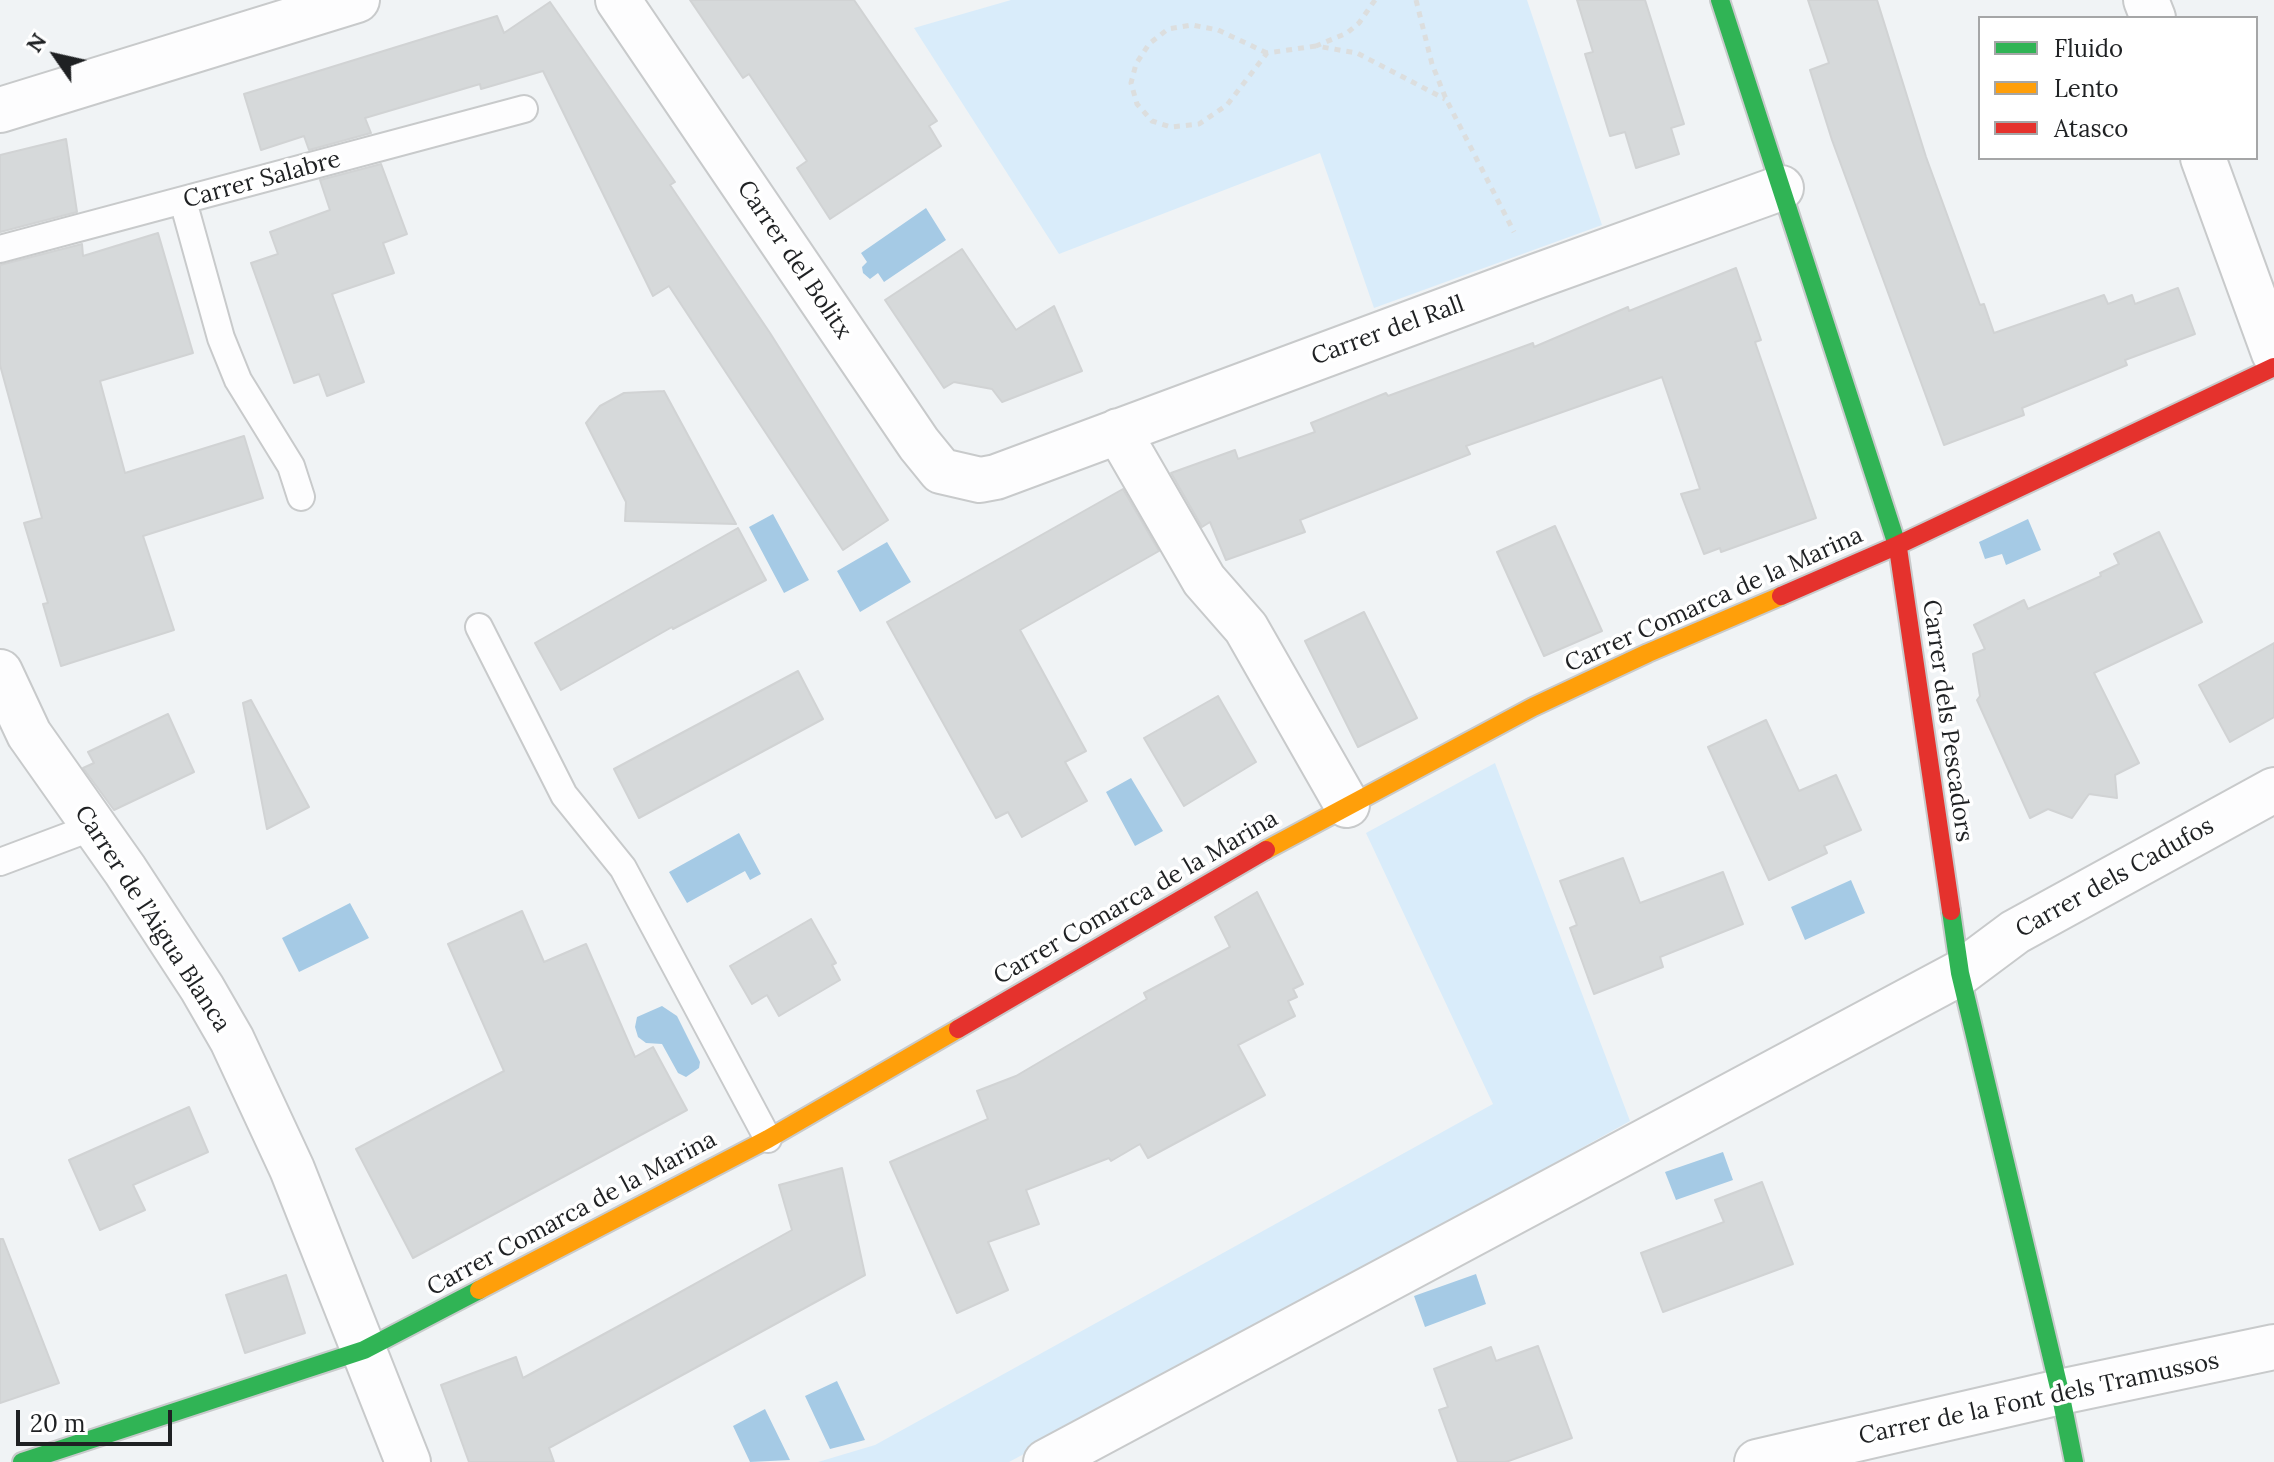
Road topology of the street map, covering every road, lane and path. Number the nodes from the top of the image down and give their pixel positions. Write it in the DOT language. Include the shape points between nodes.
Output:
graph roads {
  1 [pos="357,0"];
  2 [pos="618,0"];
  3 [pos="1375,0"];
  4 [pos="1416,0"];
  5 [pos="1720,0"];
  6 [pos="1316,46"];
  7 [pos="1267,53"];
  8 [pos="1446,99"];
  9 [pos="524,109"];
  10 [pos="0,110"];
  11 [pos="2204,160"];
  12 [pos="1781,188"];
  13 [pos="183,201"];
  14 [pos="0,249"];
  15 [pos="1537,276"];
  16 [pos="2274,353"];
  17 [pos="2274,367"];
  18 [pos="1118,431"];
  19 [pos="996,477"];
  20 [pos="301,497"];
  21 [pos="1898,545"];
  22 [pos="479,627"];
  23 [pos="0,672"];
  24 [pos="2274,790"];
  25 [pos="1347,805"];
  26 [pos="93,827"];
  27 [pos="0,862"];
  28 [pos="1960,973"];
  29 [pos="768,1139"];
  30 [pos="2274,1347"];
  31 [pos="364,1350"];
  32 [pos="2060,1392"];
  33 [pos="1116,1445"];
  34 [pos="22,1462"];
  35 [pos="408,1462"];
  36 [pos="1046,1462"];
  37 [pos="1757,1462"];
  38 [pos="2074,1462"];
  1 -- 10 [label="street"];
  2 -- 19 [label="street, Carrer del Bolitx" via="919,444 941,471 980,480"];
  3 -- 6 [label="path" via="1347,33"];
  4 -- 8 [label="path"];
  5 -- 12 [label="street, Carrer dels Pescadors"];
  6 -- 7 [label="path"];
  6 -- 8 [label="path" via="1357,53"];
  7 -- 7 [label="path" via="1227,105 1199,124 1171,127 1152,121 1137,104 1131,83 1136,64 1168,29 1192,25 1218,30"];
  8 -- 15 [label="path"];
  9 -- 13 [label="lane, Carrer Salabre"];
  11 -- 16 [label="street"];
  12 -- 15 [label="street, Carrer del Rall"];
  12 -- 21 [label="street, Carrer dels Pescadors"];
  13 -- 14 [label="lane, Carrer Salabre"];
  13 -- 20 [label="lane" via="232,366 291,466"];
  15 -- 18 [label="street, Carrer del Rall"];
  17 -- 21 [label="street, Carrer Comarca de la Marina"];
  18 -- 19 [label="street, Carrer del Rall"];
  18 -- 25 [label="street" via="1204,580 1246,628"];
  21 -- 25 [label="street, Carrer Comarca de la Marina" via="1576,687"];
  21 -- 28 [label="street, Carrer dels Pescadors"];
  22 -- 29 [label="lane" via="564,795 623,868"];
  23 -- 26 [label="street, Carrer de l’Aigua Blanca" via="29,734"];
  24 -- 28 [label="street, Carrer dels Cadufos" via="2015,932"];
  25 -- 29 [label="street, Carrer Comarca de la Marina"];
  26 -- 27 [label="lane"];
  26 -- 31 [label="street, Carrer de l’Aigua Blanca" via="232,1040 292,1169"];
  28 -- 32 [label="street, Carrer dels Pescadors"];
  28 -- 33 [label="street, Carrer dels Cadufos"];
  29 -- 31 [label="street, Carrer Comarca de la Marina"];
  30 -- 32 [label="street, Carrer de la Font dels Tramussos"];
  31 -- 34 [label="street, Carrer Comarca de la Marina"];
  31 -- 35 [label="street, Carrer de l’Aigua Blanca"];
  32 -- 37 [label="street, Carrer de la Font dels Tramussos"];
  32 -- 38 [label="street, Carrer dels Pescadors"];
  33 -- 36 [label="street, Carrer dels Cadufos"];
}
